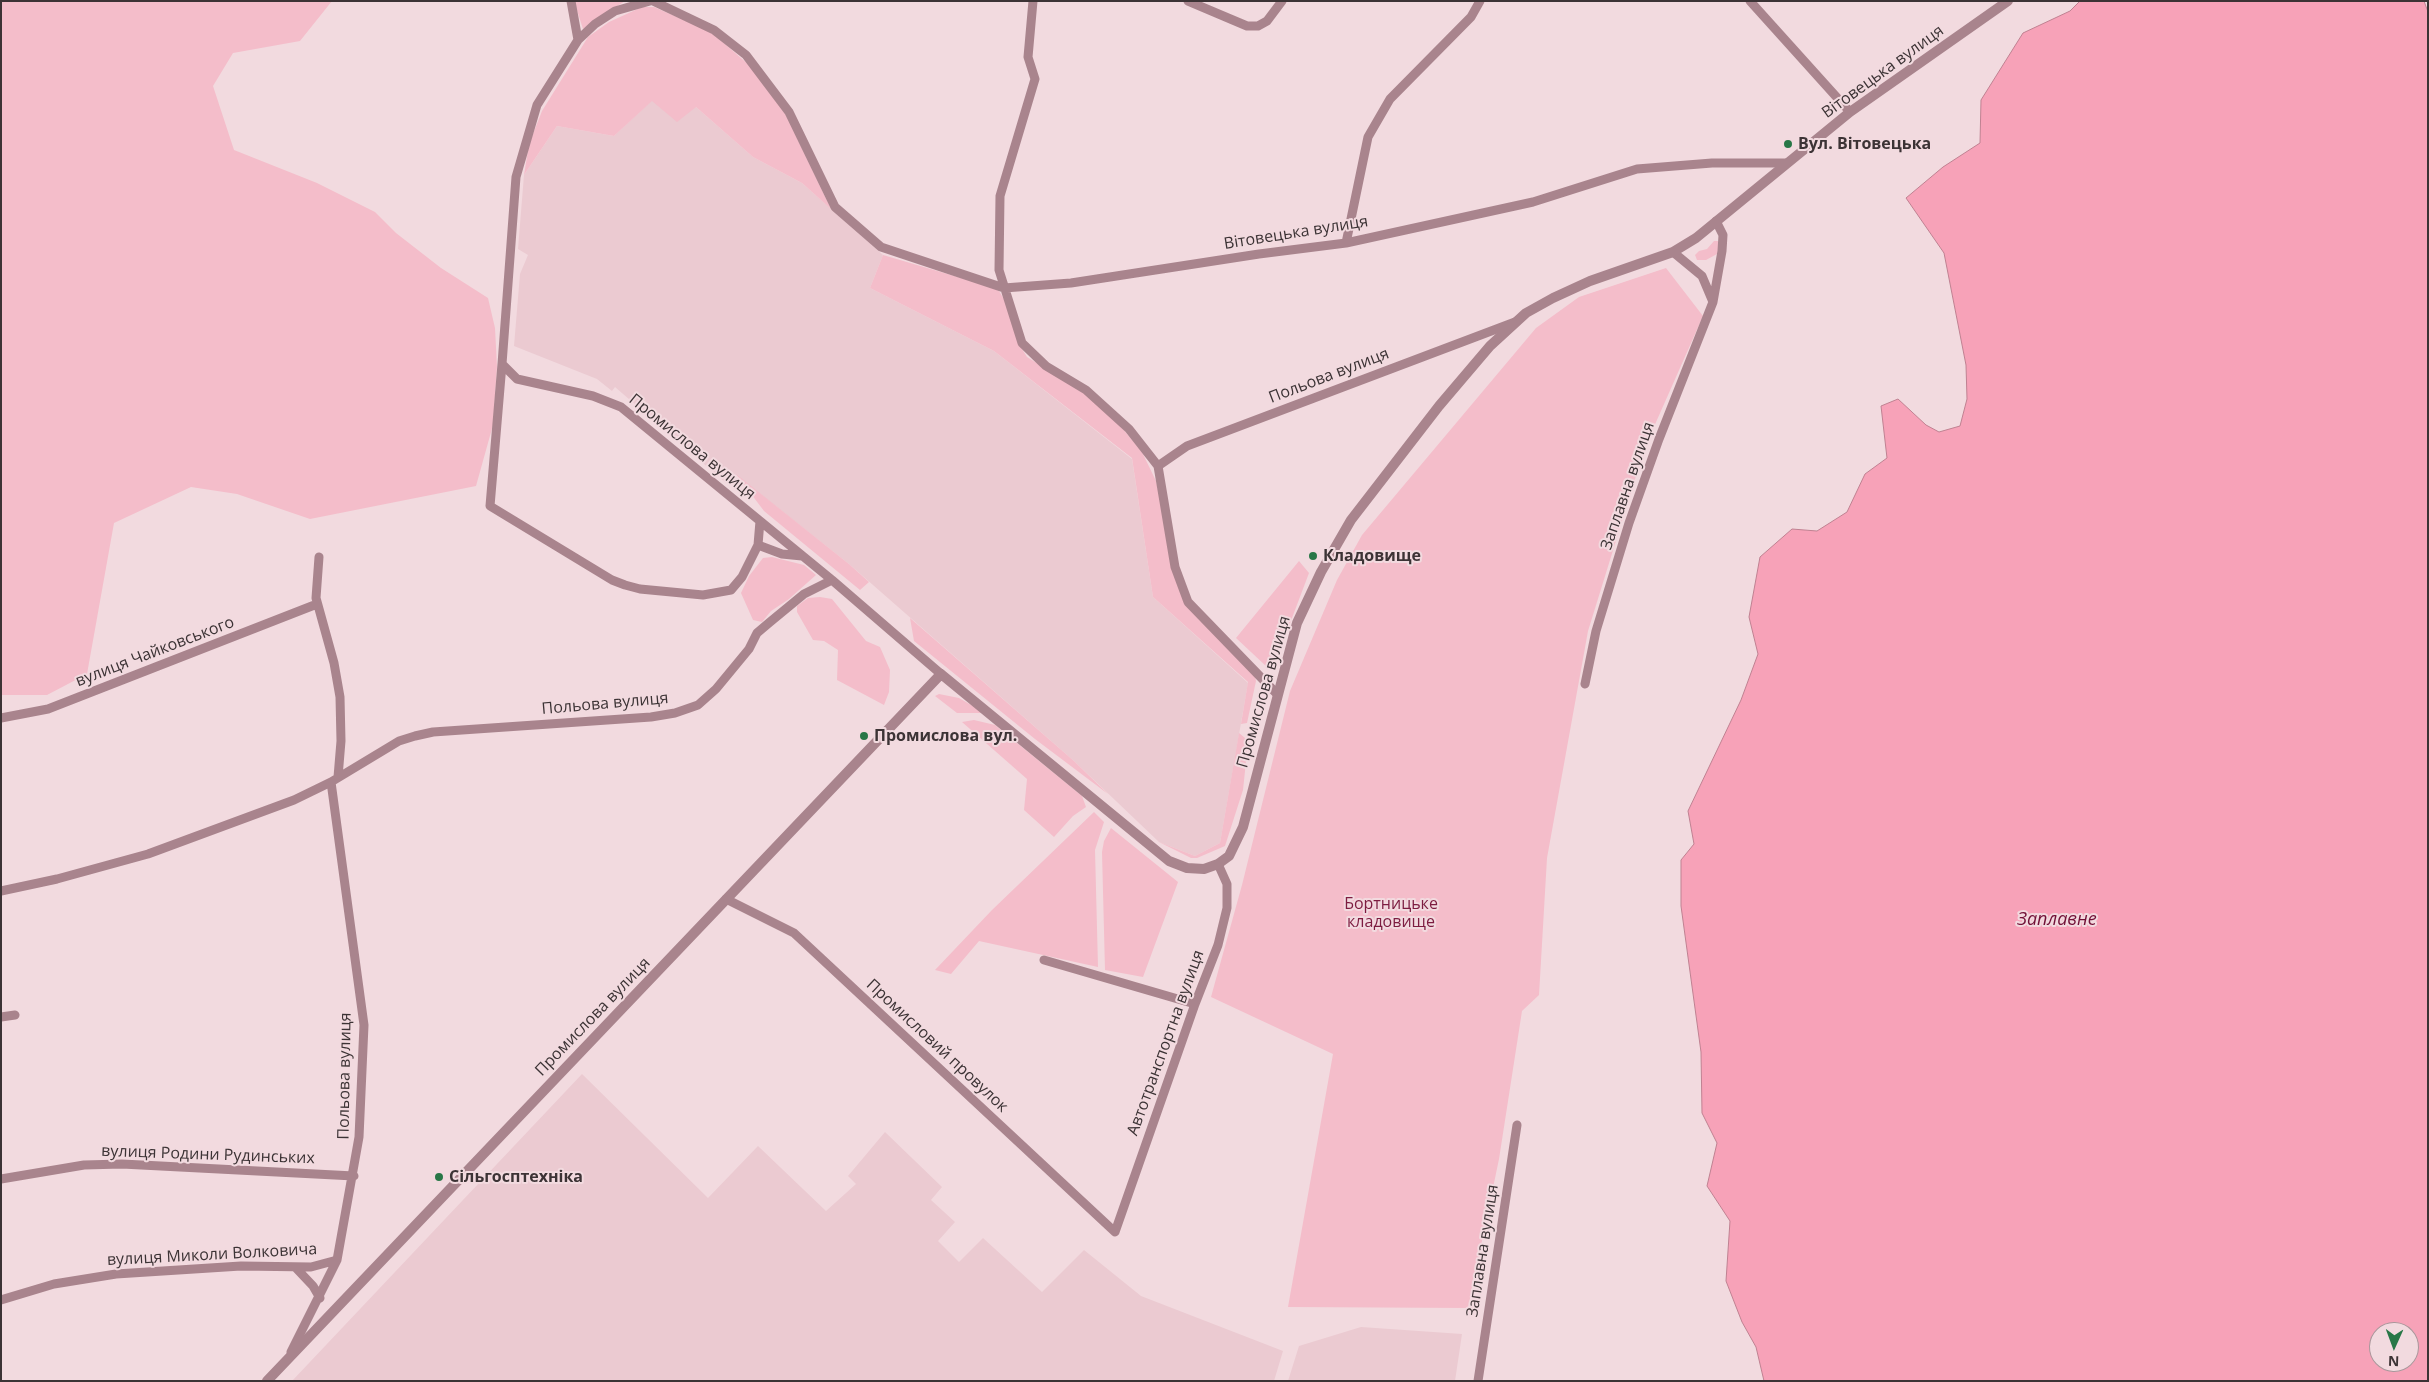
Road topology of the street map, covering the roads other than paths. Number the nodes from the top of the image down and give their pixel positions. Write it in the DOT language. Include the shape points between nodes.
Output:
graph roads {
  1 [pos="571,1"];
  2 [pos="651,1"];
  3 [pos="1033,1"];
  4 [pos="1188,1"];
  5 [pos="1282,1"];
  6 [pos="1480,1"];
  7 [pos="1750,1"];
  8 [pos="2008,1"];
  9 [pos="578,40"];
  10 [pos="1850,112"];
  11 [pos="1786,163"];
  12 [pos="1716,221"];
  13 [pos="1346,243"];
  14 [pos="1673,252"];
  15 [pos="1004,288"];
  16 [pos="1713,302"];
  17 [pos="1515,322"];
  18 [pos="502,364"];
  19 [pos="1158,466"];
  20 [pos="760,522"];
  21 [pos="758,545"];
  22 [pos="802,556"];
  23 [pos="319,557"];
  24 [pos="832,580"];
  25 [pos="317,604"];
  26 [pos="941,674"];
  27 [pos="1585,684"];
  28 [pos="1277,694"];
  29 [pos="1,718"];
  30 [pos="334,780"];
  31 [pos="1218,864"];
  32 [pos="1,891"];
  33 [pos="726,899"];
  34 [pos="1044,960"];
  35 [pos="1195,1004"];
  36 [pos="15,1015"];
  37 [pos="1,1017"];
  38 [pos="1517,1125"];
  39 [pos="354,1176"];
  40 [pos="1,1179"];
  41 [pos="1115,1232"];
  42 [pos="337,1260"];
  43 [pos="296,1268"];
  44 [pos="320,1298"];
  45 [pos="1,1300"];
  46 [pos="288,1358"];
  47 [pos="267,1381"];
  48 [pos="1478,1381"];
  1 -- 9 [label="street"];
  2 -- 9 [label="street" via="615,11"];
  2 -- 15 [label="street, Вітовецька вулиця" via="714,30 746,56 789,112 835,207 881,247"];
  3 -- 15 [label="street" via="1028,57 1035,79 1000,196 998,270"];
  4 -- 5 [label="street" via="1247,26 1258,26 1267,21"];
  6 -- 13 [label="street" via="1471,17 1390,99 1368,137"];
  7 -- 10 [label="street"];
  8 -- 10 [label="street, Вітовецька вулиця"];
  9 -- 18 [label="street" via="537,106 516,177"];
  10 -- 11 [label="street, Вітовецька вулиця"];
  11 -- 12 [label="street, Промислова вулиця"];
  11 -- 13 [label="street, Вітовецька вулиця" via="1712,163 1637,169 1527,203"];
  12 -- 14 [label="street, Промислова вулиця"];
  12 -- 16 [label="street, Заплавна вулиця" via="1723,234 1723,243"];
  13 -- 15 [label="street, Вітовецька вулиця" via="1071,284"];
  14 -- 16 [label="street" via="1702,276"];
  14 -- 17 [label="street, Промислова вулиця" via="1590,281 1553,298"];
  15 -- 19 [label="street" via="1022,343 1046,366 1086,390 1129,429"];
  16 -- 27 [label="street, Заплавна вулиця" via="1629,523 1596,631"];
  17 -- 19 [label="street, Польова вулиця" via="1187,446"];
  17 -- 28 [label="street, Промислова вулиця" via="1439,406 1351,520 1297,623"];
  18 -- 20 [label="street, Промислова вулиця" via="517,379 593,396 621,407"];
  18 -- 21 [label="street" via="490,506 612,580 640,589 703,595 731,590 742,577"];
  19 -- 28 [label="street" via="1175,567 1188,602"];
  20 -- 21 [label="street"];
  20 -- 22 [label="street, Промислова вулиця"];
  21 -- 22 [label="street" via="782,554"];
  22 -- 24 [label="street, Промислова вулиця"];
  23 -- 25 [label="street, Польова вулиця" via="315,588"];
  24 -- 26 [label="street, Промислова вулиця"];
  24 -- 30 [label="street, Польова вулиця" via="804,594 764,627 716,690 698,705 651,717 433,732 399,741"];
  25 -- 29 [label="street, вулиця Чайковського" via="48,709"];
  25 -- 30 [label="street, Польова вулиця" via="340,697 341,741"];
  26 -- 31 [label="street, Промислова вулиця" via="1169,861 1187,868 1204,869"];
  26 -- 33 [label="street, Промислова вулиця"];
  28 -- 31 [label="street, Промислова вулиця" via="1243,827 1229,856"];
  30 -- 32 [label="street, Польова вулиця" via="294,800 148,854"];
  30 -- 39 [label="street, Польова вулиця" via="364,1025"];
  31 -- 35 [label="street, Автотранспортна вулиця" via="1227,884 1227,908 1218,944"];
  33 -- 41 [label="street, Промисловий провулок" via="794,933"];
  33 -- 46 [label="street, Промислова вулиця"];
  34 -- 35 [label="street"];
  35 -- 41 [label="street, Автотранспортна вулиця"];
  36 -- 37 [label="street"];
  38 -- 48 [label="street, Заплавна вулиця"];
  39 -- 40 [label="street, вулиця Родини Рудинських" via="122,1164 84,1165"];
  39 -- 42 [label="street, Польова вулиця"];
  42 -- 43 [label="street, вулиця Миколи Волковича"];
  42 -- 44 [label="street, Польова вулиця"];
  43 -- 44 [label="street"];
  43 -- 45 [label="street, вулиця Миколи Волковича" via="241,1266 116,1274 54,1284"];
  44 -- 46 [label="street, Польова вулиця"];
  46 -- 47 [label="street, Промислова вулиця"];
}
